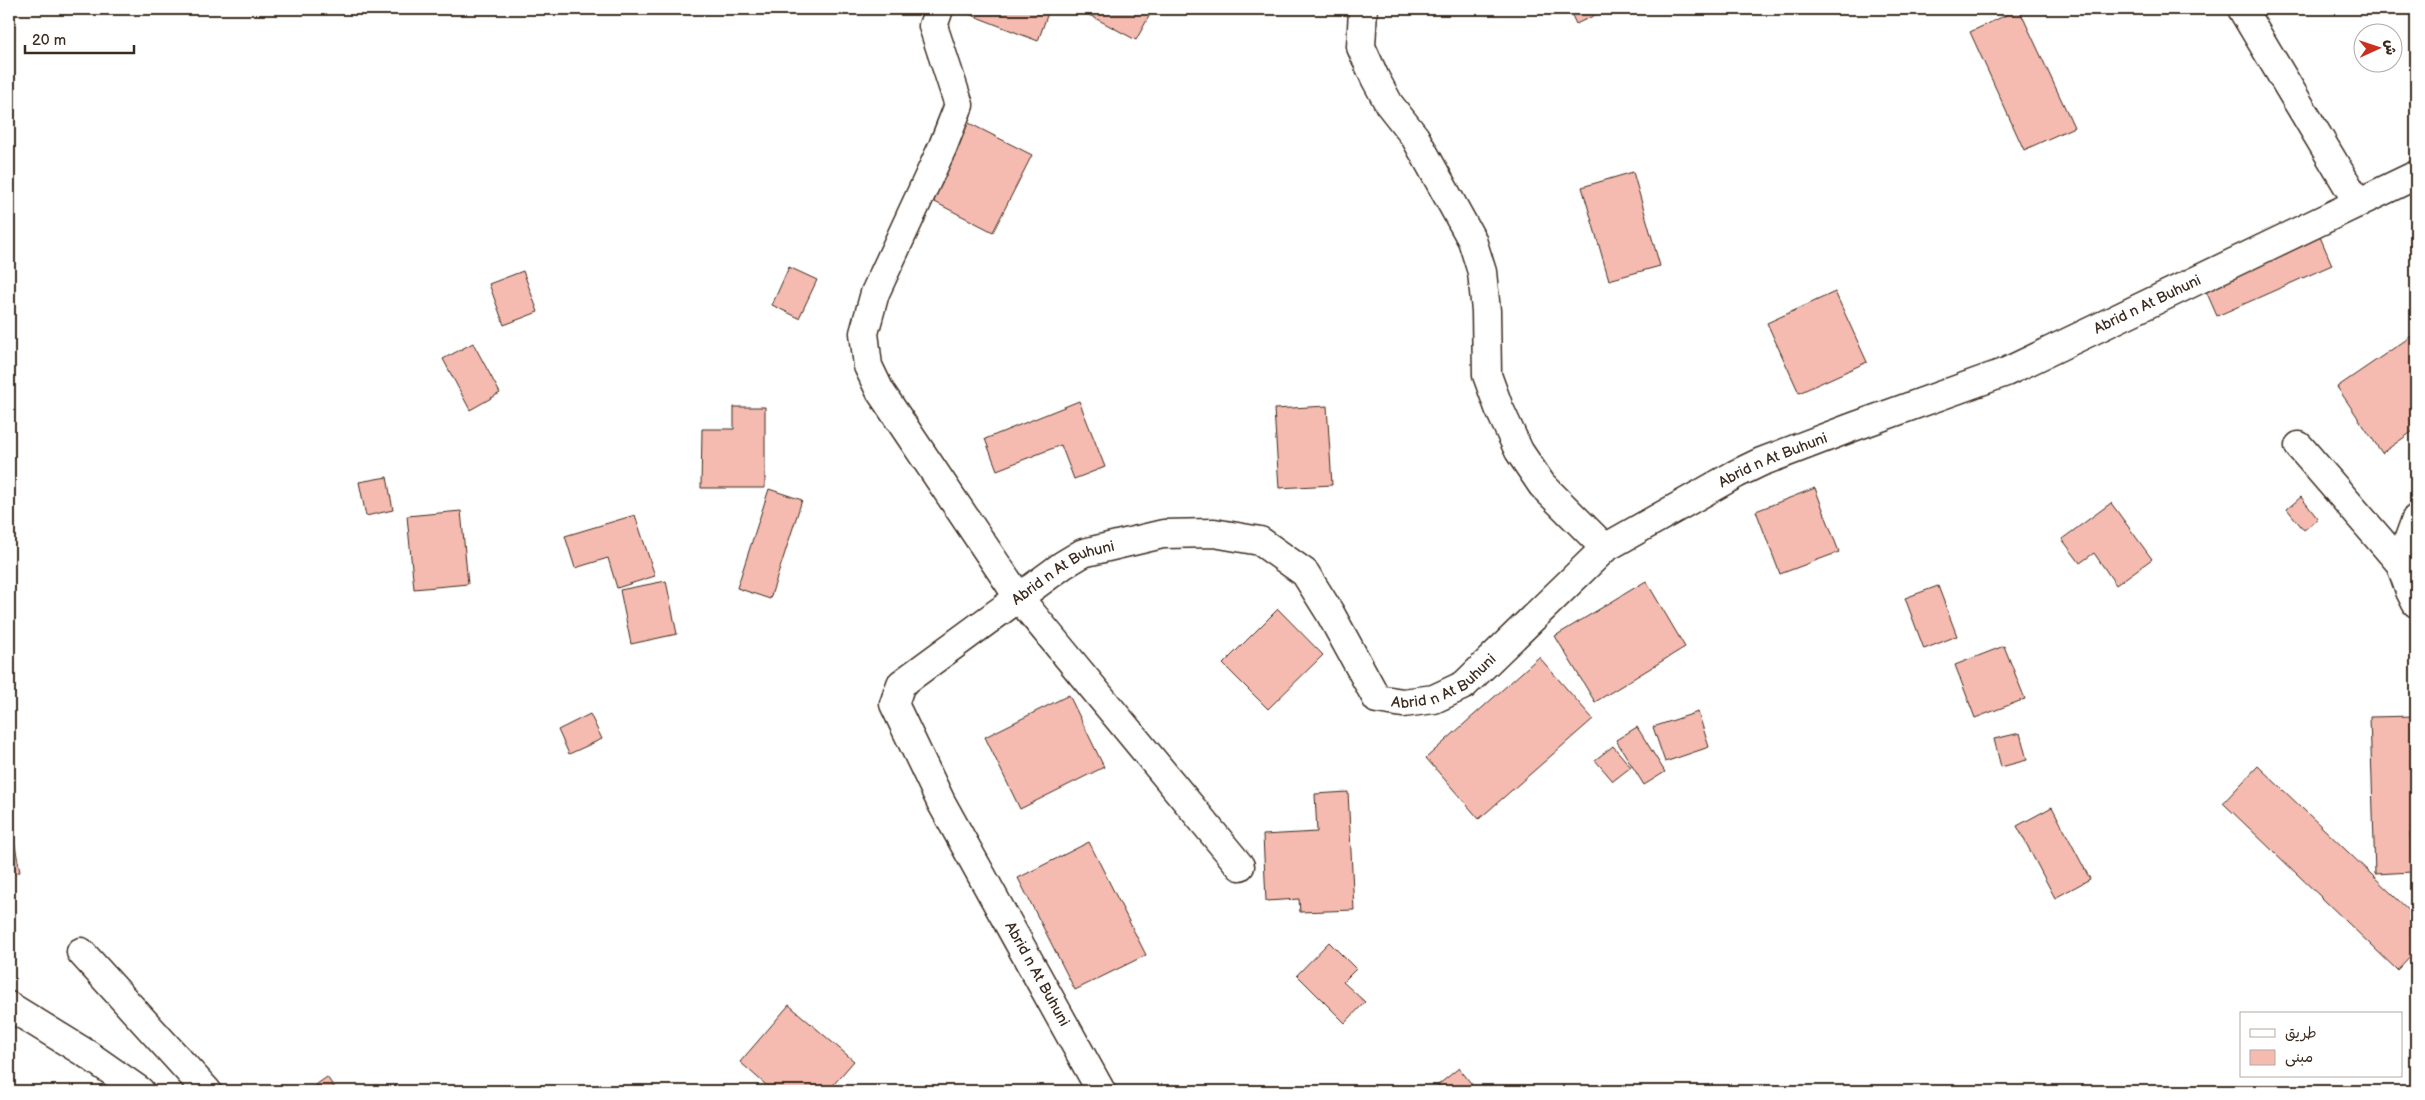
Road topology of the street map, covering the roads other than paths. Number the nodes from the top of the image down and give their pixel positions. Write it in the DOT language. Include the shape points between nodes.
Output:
graph roads {
  1 [pos="939,9"];
  2 [pos="1363,9"];
  3 [pos="2242,9"];
  4 [pos="2416,175"];
  5 [pos="2358,203"];
  6 [pos="2299,446"];
  7 [pos="2416,519"];
  8 [pos="1605,548"];
  9 [pos="2400,563"];
  10 [pos="1019,598"];
  11 [pos="2416,603"];
  12 [pos="1240,866"];
  13 [pos="81,952"];
  14 [pos="9,1006"];
  15 [pos="140,1091"];
  16 [pos="207,1091"];
  17 [pos="1101,1091"];
  1 -- 10 [label="street" via="933,26 959,104 875,293 864,333 868,366 880,391"];
  2 -- 8 [label="street" via="1361,48 1375,78 1415,137 1472,240 1482,272 1487,375 1499,408 1519,451 1542,485"];
  3 -- 5 [label="street"];
  4 -- 5 [label="street, Abrid n At Buhuni"];
  5 -- 8 [label="street, Abrid n At Buhuni" via="2006,372 1762,462"];
  6 -- 9 [label="street"];
  7 -- 9 [label="street"];
  8 -- 10 [label="street, Abrid n At Buhuni" via="1464,685 1434,699 1403,703 1377,699 1305,573 1260,541 1214,533 1162,534 1083,553"];
  9 -- 11 [label="street"];
  10 -- 12 [label="street"];
  10 -- 17 [label="street, Abrid n At Buhuni" via="901,684 894,704 941,802"];
  13 -- 16 [label="street"];
  14 -- 15 [label="street"];
}
